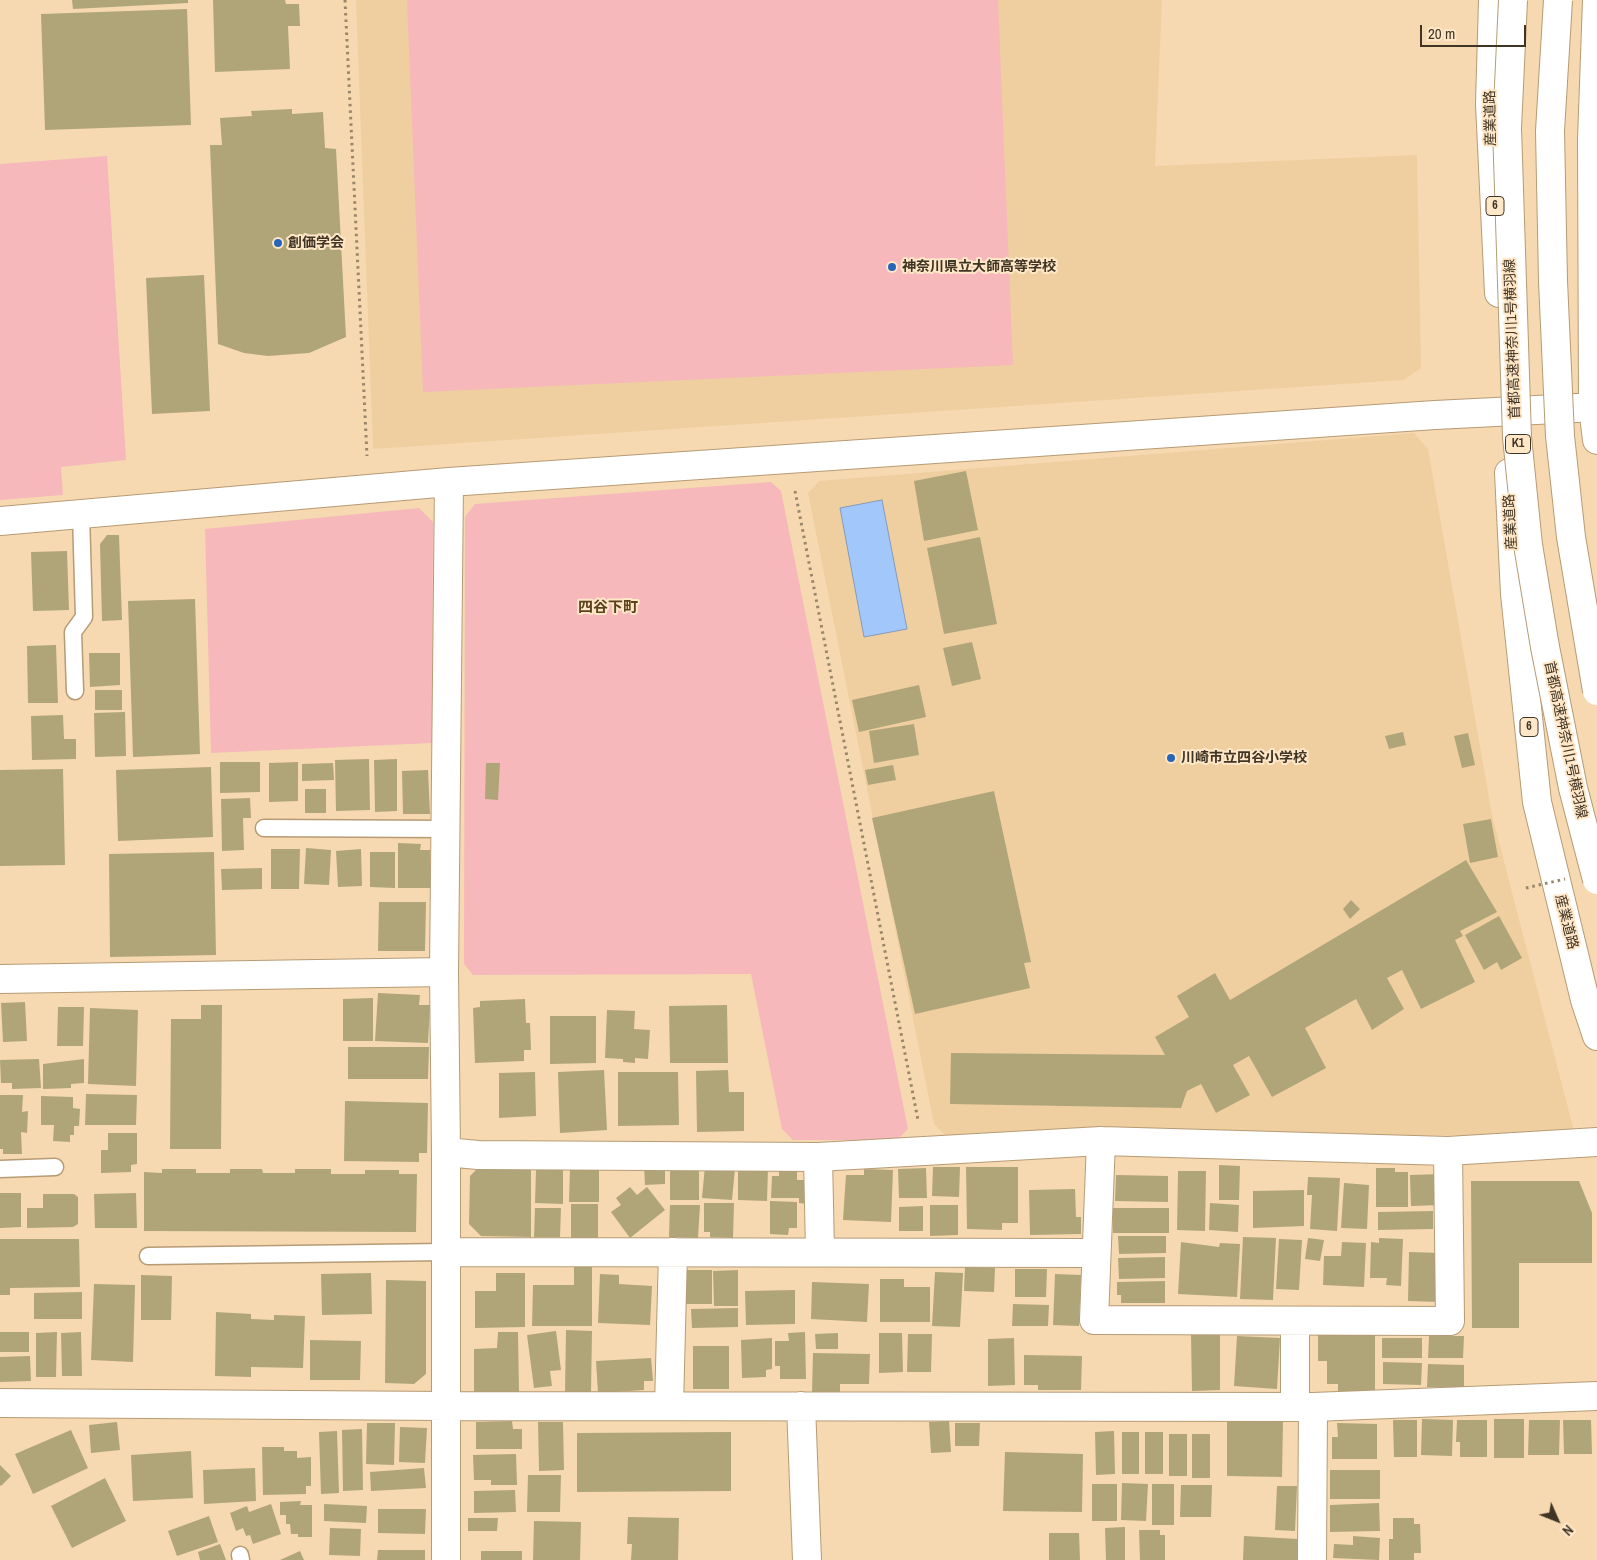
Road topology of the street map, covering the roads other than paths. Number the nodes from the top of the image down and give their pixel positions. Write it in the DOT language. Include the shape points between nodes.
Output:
graph roads {
  1 [pos="1493,0"];
  2 [pos="1513,0"];
  3 [pos="1558,0"];
  4 [pos="1597,0"];
  5 [pos="1595,407"];
  6 [pos="1505,411"];
  7 [pos="1597,440"];
  8 [pos="449,482"];
  9 [pos="81,514"];
  10 [pos="0,522"];
  11 [pos="75,691"];
  12 [pos="1597,691"];
  13 [pos="264,828"];
  14 [pos="445,829"];
  15 [pos="1597,880"];
  16 [pos="444,972"];
  17 [pos="0,979"];
  18 [pos="1597,1036"];
  19 [pos="1101,1141"];
  20 [pos="1597,1142"];
  21 [pos="1448,1151"];
  22 [pos="446,1152"];
  23 [pos="818,1157"];
  24 [pos="55,1167"];
  25 [pos="0,1169"];
  26 [pos="445,1252"];
  27 [pos="673,1252"];
  28 [pos="820,1252"];
  29 [pos="1096,1253"];
  30 [pos="148,1256"];
  31 [pos="1295,1321"];
  32 [pos="1597,1396"];
  33 [pos="0,1402"];
  34 [pos="446,1406"];
  35 [pos="669,1406"];
  36 [pos="801,1406"];
  37 [pos="1304,1406"];
  38 [pos="446,1560"];
  39 [pos="807,1560"];
  40 [pos="1312,1560"];
  1 -- 6 [label="main road, 産業道路 / 6" via="1490,104"];
  2 -- 15 [label="main road, 首都高速神奈川1号横羽線 / K1, bridge" via="1507,128 1517,437 1528,545 1545,647 1573,788"];
  3 -- 12 [label="main road, bridge" via="1550,131 1560,436 1571,537"];
  4 -- 5 [label="main road" via="1592,140"];
  5 -- 6 [label="main road"];
  5 -- 7 [label="main road"];
  6 -- 8 [label="main road"];
  6 -- 18 [label="main road, 産業道路 / 6" via="1515,594 1537,802 1585,1000"];
  8 -- 9 [label="main road"];
  8 -- 14 [label="main road"];
  9 -- 10 [label="main road"];
  9 -- 11 [label="lane" via="84,617 72,632"];
  13 -- 14 [label="lane"];
  14 -- 16 [label="main road"];
  16 -- 17 [label="main road"];
  16 -- 22 [label="main road"];
  19 -- 21 [label="main road"];
  19 -- 23 [label="main road"];
  19 -- 29 [label="main road"];
  20 -- 21 [label="main road"];
  21 -- 31 [label="main road" via="1450,1321"];
  22 -- 23 [label="main road" via="478,1155"];
  22 -- 26 [label="main road"];
  23 -- 28 [label="main road"];
  24 -- 25 [label="lane"];
  26 -- 27 [label="main road"];
  26 -- 30 [label="lane"];
  26 -- 34 [label="main road"];
  27 -- 28 [label="main road"];
  27 -- 35 [label="main road"];
  28 -- 29 [label="main road"];
  29 -- 31 [label="main road" via="1094,1320"];
  31 -- 37 [label="main road"];
  32 -- 37 [label="main road"];
  33 -- 34 [label="main road"];
  34 -- 35 [label="main road"];
  34 -- 38 [label="main road"];
  35 -- 36 [label="main road"];
  36 -- 37 [label="main road"];
  36 -- 39 [label="main road"];
  37 -- 40 [label="main road"];
}
